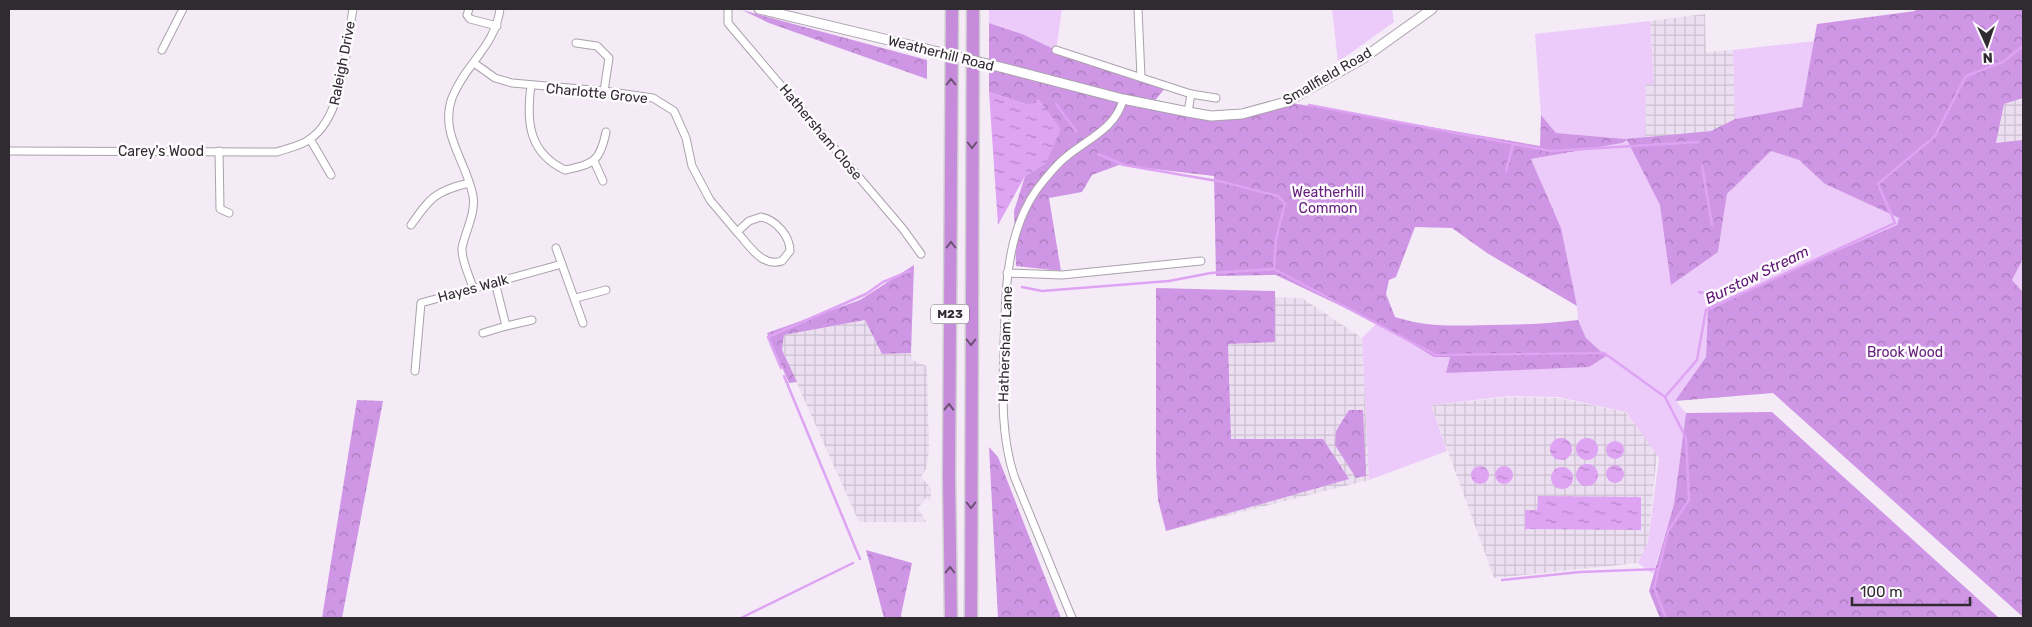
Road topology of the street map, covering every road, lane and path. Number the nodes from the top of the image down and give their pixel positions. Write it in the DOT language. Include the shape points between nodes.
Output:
graph roads {
  1 [pos="183,9"];
  2 [pos="353,9"];
  3 [pos="468,9"];
  4 [pos="500,9"];
  5 [pos="728,9"];
  6 [pos="759,9"];
  7 [pos="952,9"];
  8 [pos="973,9"];
  9 [pos="1138,9"];
  10 [pos="1432,9"];
  11 [pos="497,26"];
  12 [pos="576,43"];
  13 [pos="162,50"];
  14 [pos="1056,50"];
  15 [pos="474,63"];
  16 [pos="1141,77"];
  17 [pos="531,86"];
  18 [pos="604,91"];
  19 [pos="1191,94"];
  20 [pos="1216,98"];
  21 [pos="1123,99"];
  22 [pos="1188,112"];
  23 [pos="606,132"];
  24 [pos="310,139"];
  25 [pos="9,151"];
  26 [pos="219,151"];
  27 [pos="594,161"];
  28 [pos="331,175"];
  29 [pos="603,180"];
  30 [pos="469,183"];
  31 [pos="229,213"];
  32 [pos="411,225"];
  33 [pos="737,232"];
  34 [pos="556,248"];
  35 [pos="921,254"];
  36 [pos="1201,261"];
  37 [pos="562,264"];
  38 [pos="1007,273"];
  39 [pos="495,282"];
  40 [pos="473,288"];
  41 [pos="606,290"];
  42 [pos="576,298"];
  43 [pos="532,320"];
  44 [pos="583,323"];
  45 [pos="506,326"];
  46 [pos="483,333"];
  47 [pos="415,370"];
  48 [pos="951,618"];
  49 [pos="971,618"];
  50 [pos="1072,618"];
  1 -- 13 [label="street"];
  2 -- 24 [label="street, Raleigh Drive" via="337,99 331,115"];
  3 -- 11 [label="street" via="470,19"];
  4 -- 11 [label="street"];
  5 -- 35 [label="street, Hathersham Close" via="728,23"];
  6 -- 21 [label="street, Weatherhill Road, bridge"];
  48 -- 7 [label="highway, M23, one-way" via="948,477"];
  8 -- 49 [label="highway, M23, one-way"];
  9 -- 16 [label="street"];
  10 -- 22 [label="street, Smallfield Road" via="1362,59 1286,102 1242,114 1211,116"];
  11 -- 15 [label="street"];
  12 -- 18 [label="street" via="597,46 609,58"];
  14 -- 16 [label="street"];
  15 -- 17 [label="street, Charlotte Grove" via="495,78"];
  15 -- 30 [label="street" via="457,86 449,114 452,141"];
  16 -- 19 [label="street"];
  17 -- 18 [label="street, Charlotte Grove"];
  17 -- 27 [label="street" via="528,108 537,148 549,162 565,170"];
  18 -- 33 [label="street, Charlotte Grove" via="653,98 674,111 686,138 692,166 710,200"];
  19 -- 20 [label="street"];
  19 -- 22 [label="street"];
  21 -- 22 [label="street, Smallfield Road"];
  21 -- 38 [label="street, Hathersham Lane" via="1112,121 1065,158 1026,206 1013,241"];
  23 -- 27 [label="street" via="602,151"];
  24 -- 26 [label="street, Carey's Wood" via="277,152"];
  24 -- 28 [label="street"];
  25 -- 26 [label="street, Carey's Wood"];
  26 -- 31 [label="street" via="220,209"];
  27 -- 29 [label="street"];
  30 -- 32 [label="street" via="431,197"];
  30 -- 40 [label="street" via="473,198 462,250"];
  33 -- 33 [label="street, Charlotte Grove" via="755,218 768,218 787,238 790,251 782,261 769,263"];
  34 -- 37 [label="street"];
  36 -- 38 [label="street" via="1062,275"];
  37 -- 39 [label="street, Hayes Walk"];
  37 -- 42 [label="street"];
  38 -- 50 [label="street, Hathersham Lane" via="1002,404 1007,454"];
  39 -- 40 [label="street, Hayes Walk"];
  39 -- 45 [label="street"];
  40 -- 47 [label="street, Hayes Walk" via="421,303"];
  41 -- 42 [label="street"];
  42 -- 44 [label="street"];
  43 -- 45 [label="street"];
  45 -- 46 [label="street"];
}
